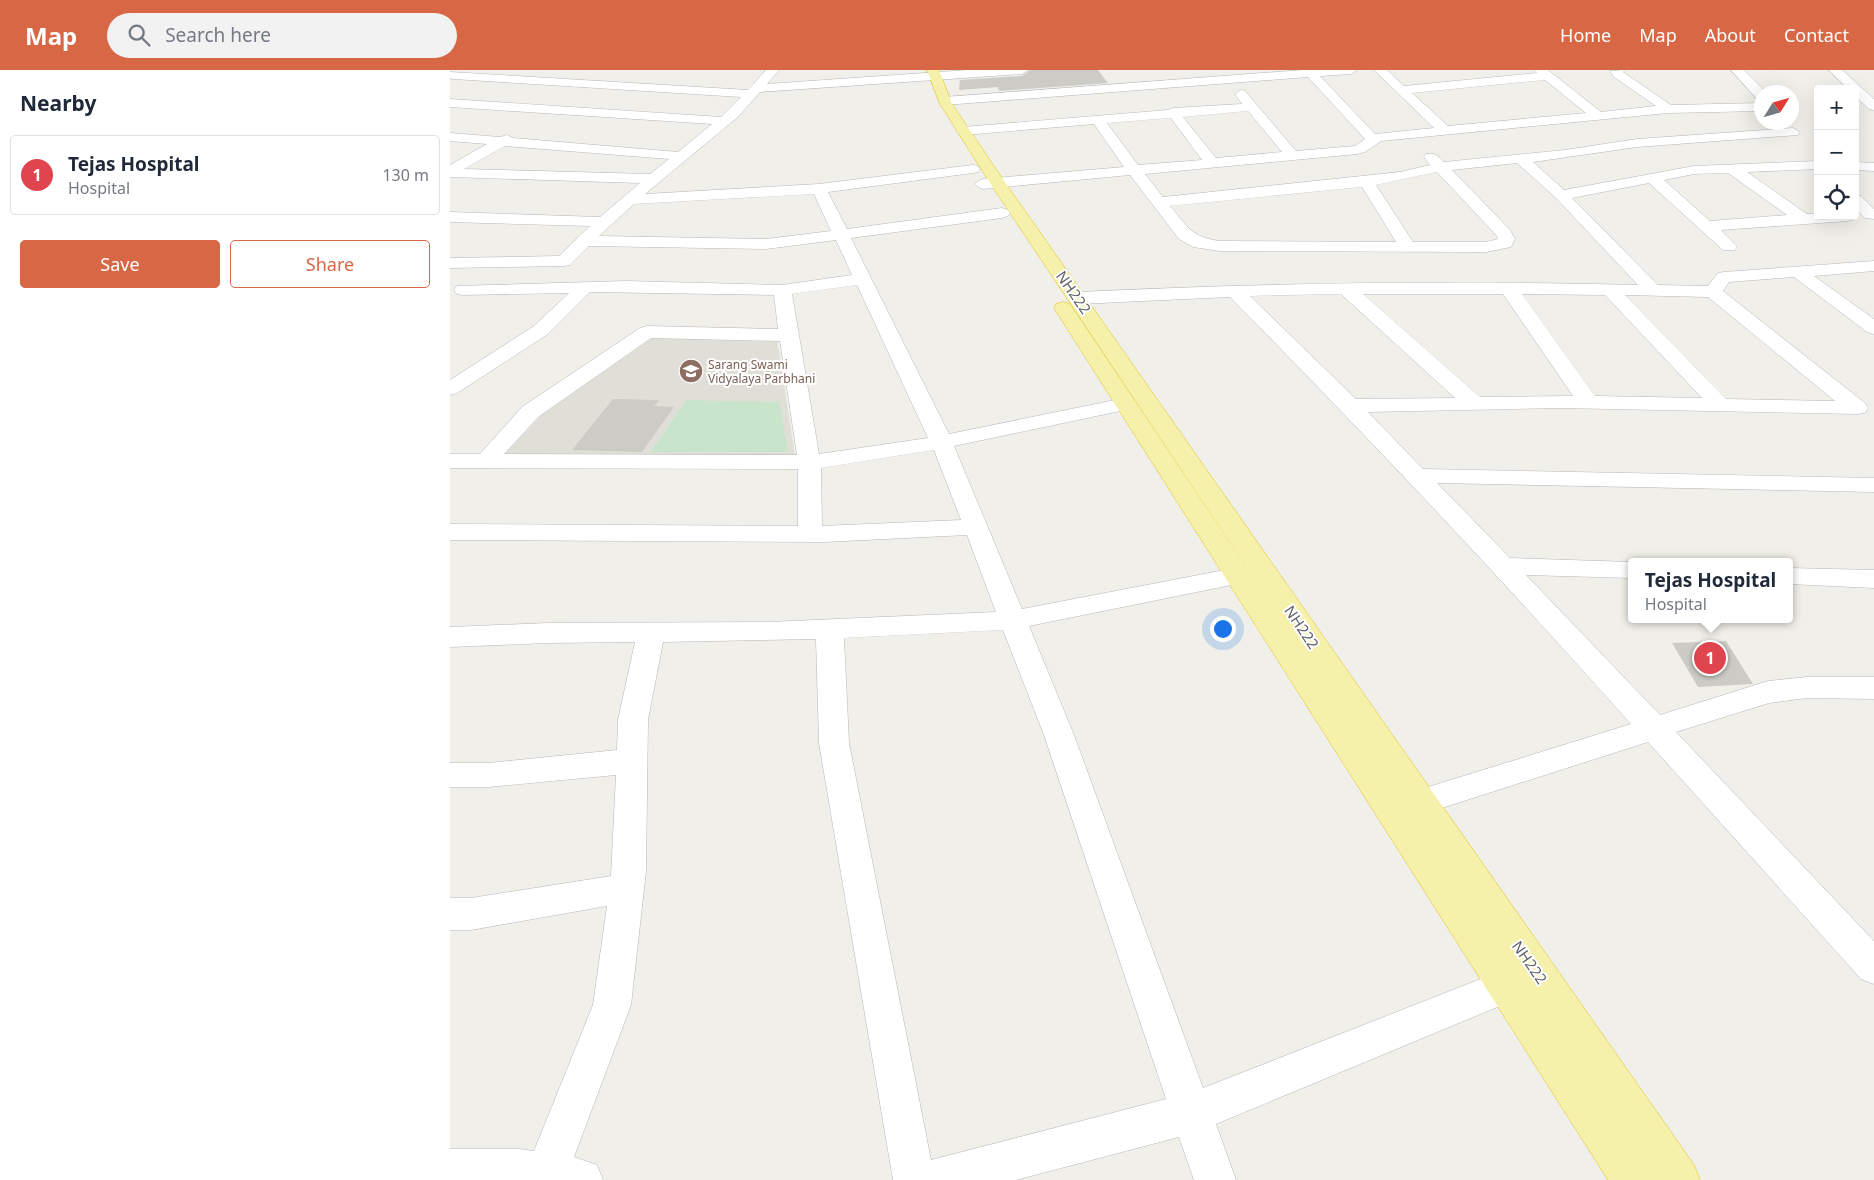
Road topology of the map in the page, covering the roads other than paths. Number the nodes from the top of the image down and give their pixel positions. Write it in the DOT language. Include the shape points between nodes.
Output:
graph roads {
  1 [pos="773,70"];
  2 [pos="1022,70"];
  3 [pos="1351,70"];
  4 [pos="1380,70"];
  5 [pos="1619,70"];
  6 [pos="1737,70"];
  7 [pos="1835,70"];
  8 [pos="1311,73"];
  9 [pos="1544,73"];
  10 [pos="456,74"];
  11 [pos="622,75"];
  12 [pos="931,79"];
  13 [pos="1229,80"];
  14 [pos="604,84"];
  15 [pos="1754,88"];
  16 [pos="1402,90"];
  17 [pos="754,97"];
  18 [pos="450,103"];
  19 [pos="1872,103"];
  20 [pos="1252,107"];
  21 [pos="1754,107"];
  22 [pos="1668,109"];
  23 [pos="558,110"];
  24 [pos="1173,112"];
  25 [pos="1598,116"];
  26 [pos="1097,119"];
  27 [pos="724,121"];
  28 [pos="963,131"];
  29 [pos="1445,131"];
  30 [pos="1792,131"];
  31 [pos="1409,134"];
  32 [pos="450,137"];
  33 [pos="1372,139"];
  34 [pos="504,141"];
  35 [pos="1658,141"];
  36 [pos="1292,155"];
  37 [pos="680,156"];
  38 [pos="1521,159"];
  39 [pos="1814,161"];
  40 [pos="1211,162"];
  41 [pos="1859,166"];
  42 [pos="1440,167"];
  43 [pos="1874,167"];
  44 [pos="1731,168"];
  45 [pos="1133,169"];
  46 [pos="1699,170"];
  47 [pos="450,172"];
  48 [pos="1652,178"];
  49 [pos="654,179"];
  50 [pos="985,179"];
  51 [pos="1366,182"];
  52 [pos="819,189"];
  53 [pos="1561,195"];
  54 [pos="630,200"];
  55 [pos="1160,202"];
  56 [pos="1859,204"];
  57 [pos="1002,213"];
  58 [pos="1867,215"];
  59 [pos="450,217"];
  60 [pos="1814,219"];
  61 [pos="1803,220"];
  62 [pos="604,222"];
  63 [pos="1706,226"];
  64 [pos="840,234"];
  65 [pos="585,241"];
  66 [pos="1729,246"];
  67 [pos="1408,247"];
  68 [pos="509,262"];
  69 [pos="450,263"];
  70 [pos="1874,266"];
  71 [pos="1798,272"];
  72 [pos="862,278"];
  73 [pos="585,287"];
  74 [pos="1346,289"];
  75 [pos="1509,289"];
  76 [pos="782,290"];
  77 [pos="1610,290"];
  78 [pos="1653,290"];
  79 [pos="1234,291"];
  80 [pos="1713,292"];
  81 [pos="456,294"];
  82 [pos="1078,298"];
  83 [pos="1870,322"];
  84 [pos="789,335"];
  85 [pos="450,389"];
  86 [pos="1588,402"];
  87 [pos="1474,403"];
  88 [pos="1126,404"];
  89 [pos="1720,405"];
  90 [pos="1350,406"];
  91 [pos="1866,407"];
  92 [pos="942,441"];
  93 [pos="450,461"];
  94 [pos="486,461"];
  95 [pos="809,462"];
  96 [pos="1417,476"];
  97 [pos="1874,485"];
  98 [pos="976,527"];
  99 [pos="450,532"];
  100 [pos="810,534"];
  101 [pos="1503,566"];
  102 [pos="1264,570"];
  103 [pos="1628,570"];
  104 [pos="1237,575"];
  105 [pos="1793,576"];
  106 [pos="1874,579"];
  107 [pos="1013,620"];
  108 [pos="830,629"];
  109 [pos="651,633"];
  110 [pos="450,637"];
  111 [pos="1874,688"];
  112 [pos="1653,727"];
  113 [pos="632,761"];
  114 [pos="450,776"];
  115 [pos="1420,802"];
  116 [pos="627,888"];
  117 [pos="450,914"];
  118 [pos="1874,967"];
  119 [pos="1506,986"];
  120 [pos="1192,1113"];
  121 [pos="450,1170"];
  122 [pos="557,1178"];
  123 [pos="914,1180"];
  124 [pos="934,1180"];
  125 [pos="1215,1180"];
  126 [pos="1633,1180"];
  127 [pos="1680,1180"];
  1 -- 17 [label="street"];
  2 -- 12 [label="street"];
  3 -- 8 [label="street"];
  4 -- 16 [label="street"];
  5 -- 22 [label="street" via="1616,71 1618,74"];
  6 -- 15 [label="street"];
  7 -- 19 [label="street"];
  8 -- 13 [label="street"];
  8 -- 33 [label="street"];
  9 -- 16 [label="street"];
  9 -- 25 [label="street"];
  10 -- 14 [label="street"];
  11 -- 14 [label="street"];
  12 -- 13 [label="street"];
  12 -- 17 [label="street"];
  12 -- 28 [label="highway, NH222"];
  12 -- 50 [label="highway, NH222" via="927,98"];
  13 -- 20 [label="street"];
  14 -- 17 [label="street"];
  14 -- 23 [label="street"];
  16 -- 29 [label="street"];
  17 -- 27 [label="street"];
  18 -- 23 [label="street"];
  20 -- 24 [label="street"];
  20 -- 36 [label="street"];
  21 -- 22 [label="street"];
  22 -- 25 [label="street"];
  23 -- 27 [label="street"];
  23 -- 34 [label="street"];
  24 -- 26 [label="street"];
  24 -- 40 [label="street"];
  25 -- 29 [label="street"];
  26 -- 28 [label="street"];
  26 -- 45 [label="street"];
  27 -- 37 [label="street"];
  28 -- 50 [label="highway, NH222"];
  29 -- 31 [label="street"];
  30 -- 35 [label="street"];
  31 -- 33 [label="street"];
  31 -- 42 [label="street"];
  32 -- 34 [label="street"];
  33 -- 36 [label="street" via="1361,149"];
  34 -- 37 [label="street"];
  34 -- 47 [label="street"];
  35 -- 38 [label="street"];
  35 -- 46 [label="street"];
  36 -- 40 [label="street"];
  37 -- 49 [label="street"];
  38 -- 42 [label="street"];
  38 -- 53 [label="street"];
  39 -- 44 [label="street"];
  40 -- 45 [label="street"];
  41 -- 43 [label="street"];
  42 -- 51 [label="street"];
  42 -- 67 [label="street" via="1508,239 1505,243 1486,247"];
  44 -- 46 [label="street"];
  44 -- 61 [label="street"];
  45 -- 50 [label="street"];
  45 -- 55 [label="street"];
  46 -- 48 [label="street"];
  47 -- 49 [label="street"];
  48 -- 53 [label="street"];
  48 -- 63 [label="street"];
  49 -- 54 [label="street"];
  50 -- 52 [label="street"];
  50 -- 57 [label="highway, NH222"];
  50 -- 82 [label="highway, NH222"];
  51 -- 55 [label="street"];
  51 -- 67 [label="street"];
  52 -- 54 [label="street"];
  52 -- 64 [label="street"];
  53 -- 78 [label="street"];
  54 -- 62 [label="street"];
  55 -- 67 [label="street" via="1185,235 1209,245"];
  56 -- 58 [label="street"];
  57 -- 64 [label="street"];
  57 -- 88 [label="highway, NH222"];
  59 -- 62 [label="street"];
  60 -- 61 [label="street"];
  61 -- 63 [label="street"];
  62 -- 65 [label="street"];
  63 -- 66 [label="street"];
  64 -- 65 [label="street" via="766,244"];
  64 -- 72 [label="street"];
  65 -- 68 [label="street" via="564,261"];
  68 -- 69 [label="street"];
  68 -- 81 [label="street"];
  70 -- 71 [label="street"];
  71 -- 80 [label="street" via="1724,277"];
  71 -- 83 [label="street"];
  72 -- 76 [label="street"];
  72 -- 92 [label="street"];
  73 -- 76 [label="street"];
  73 -- 81 [label="street"];
  73 -- 85 [label="street" via="541,330"];
  74 -- 75 [label="street"];
  74 -- 79 [label="street"];
  74 -- 87 [label="street"];
  75 -- 77 [label="street"];
  75 -- 86 [label="street"];
  76 -- 84 [label="street"];
  77 -- 78 [label="street"];
  77 -- 89 [label="street"];
  78 -- 80 [label="street"];
  79 -- 82 [label="street"];
  79 -- 90 [label="street"];
  80 -- 91 [label="street"];
  82 -- 102 [label="highway, NH222"];
  84 -- 94 [label="street" via="646,332 530,412"];
  84 -- 95 [label="street"];
  86 -- 87 [label="street"];
  86 -- 89 [label="street"];
  87 -- 90 [label="street"];
  88 -- 92 [label="street"];
  88 -- 104 [label="highway, NH222"];
  89 -- 91 [label="street"];
  90 -- 96 [label="street"];
  92 -- 95 [label="street"];
  92 -- 98 [label="street"];
  93 -- 94 [label="street"];
  94 -- 95 [label="street"];
  95 -- 100 [label="street"];
  96 -- 97 [label="street"];
  96 -- 101 [label="street"];
  98 -- 100 [label="street"];
  98 -- 107 [label="street"];
  99 -- 100 [label="street"];
  101 -- 103 [label="street"];
  101 -- 112 [label="street"];
  102 -- 104 [label="street"];
  102 -- 115 [label="highway, NH222"];
  104 -- 107 [label="street"];
  104 -- 119 [label="highway, NH222"];
  105 -- 106 [label="street"];
  107 -- 108 [label="street"];
  107 -- 120 [label="street" via="1058,735"];
  108 -- 109 [label="street"];
  108 -- 123 [label="street" via="834,743"];
  109 -- 110 [label="street"];
  109 -- 113 [label="street" via="633,720"];
  111 -- 112 [label="street" via="1822,686 1768,692"];
  112 -- 115 [label="street"];
  112 -- 118 [label="street"];
  113 -- 114 [label="street"];
  113 -- 116 [label="street"];
  115 -- 127 [label="highway, NH222"];
  116 -- 117 [label="street" via="471,914"];
  116 -- 122 [label="street" via="612,1005"];
  119 -- 120 [label="street"];
  119 -- 126 [label="highway, NH222"];
  120 -- 124 [label="street"];
  120 -- 125 [label="street"];
  121 -- 122 [label="street" via="519,1170"];
}
